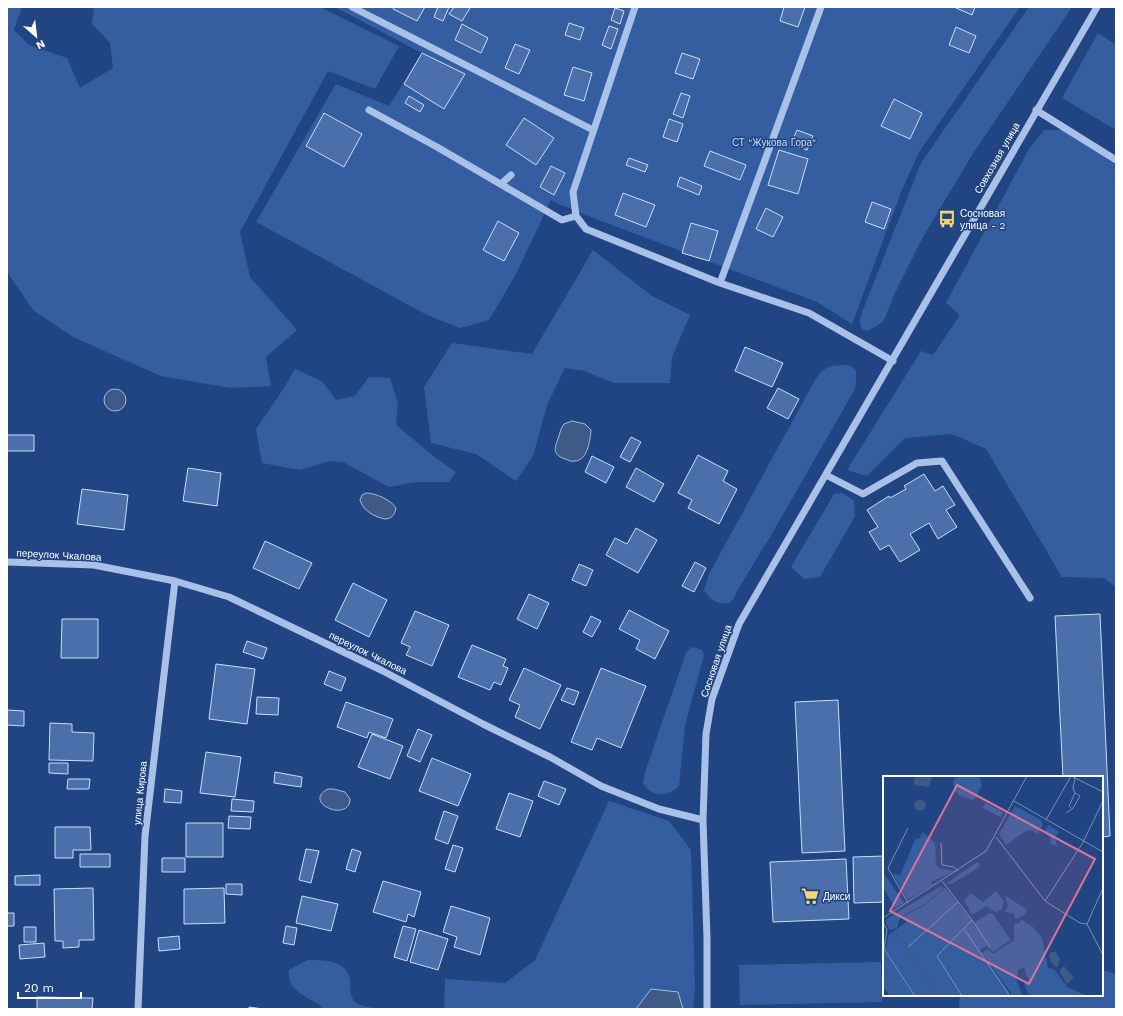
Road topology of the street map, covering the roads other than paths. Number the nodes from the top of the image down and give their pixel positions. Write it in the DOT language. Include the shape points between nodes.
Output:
graph roads {
  1 [pos="352,7"];
  2 [pos="635,7"];
  3 [pos="821,7"];
  4 [pos="1097,7"];
  5 [pos="369,110"];
  6 [pos="1036,110"];
  7 [pos="593,130"];
  8 [pos="1116,160"];
  9 [pos="510,175"];
  10 [pos="500,184"];
  11 [pos="576,216"];
  12 [pos="720,283"];
  13 [pos="893,361"];
  14 [pos="826,475"];
  15 [pos="7,562"];
  16 [pos="175,581"];
  17 [pos="1030,598"];
  18 [pos="704,820"];
  19 [pos="138,1009"];
  20 [pos="707,1009"];
  1 -- 7 [label="street"];
  2 -- 7 [label="street"];
  3 -- 12 [label="street"];
  4 -- 6 [label="street, Совхозная улица"];
  5 -- 10 [label="street"];
  6 -- 8 [label="street"];
  6 -- 13 [label="street, Совхозная улица"];
  7 -- 11 [label="street" via="573,192"];
  9 -- 10 [label="street"];
  10 -- 11 [label="street" via="562,220"];
  11 -- 12 [label="street" via="586,229"];
  12 -- 13 [label="street" via="809,313"];
  13 -- 14 [label="street, Сосновая улица"];
  14 -- 17 [label="street" via="863,494 917,463 942,461"];
  14 -- 18 [label="street, Сосновая улица" via="739,624 712,698 706,734"];
  15 -- 16 [label="street, переулок Чкалова" via="94,565"];
  16 -- 18 [label="street, переулок Чкалова" via="229,597 360,660 550,757 601,786 659,809"];
  16 -- 19 [label="street, улица Кирова" via="145,836"];
  18 -- 20 [label="street, Сосновая улица"];
}
